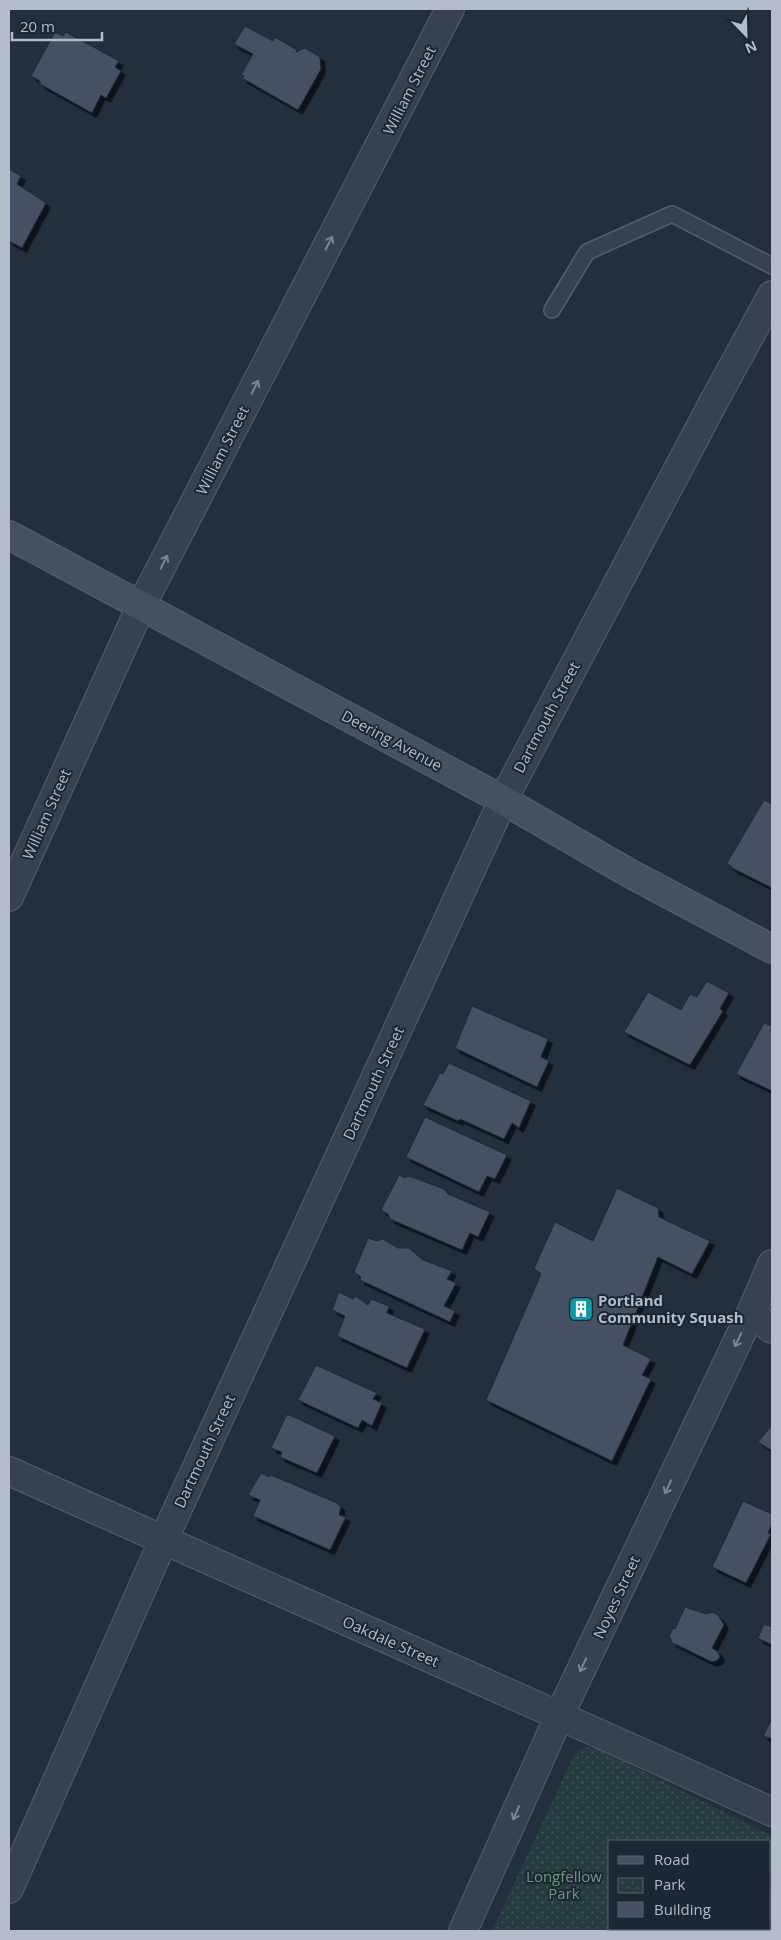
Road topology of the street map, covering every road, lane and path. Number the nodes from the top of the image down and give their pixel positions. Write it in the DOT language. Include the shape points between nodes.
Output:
graph roads {
  1 [pos="450,9"];
  2 [pos="772,266"];
  3 [pos="772,295"];
  4 [pos="552,310"];
  5 [pos="9,535"];
  6 [pos="141,606"];
  7 [pos="502,800"];
  8 [pos="9,897"];
  9 [pos="772,949"];
  10 [pos="772,1264"];
  11 [pos="761,1321"];
  12 [pos="9,1471"];
  13 [pos="163,1541"];
  14 [pos="560,1714"];
  15 [pos="772,1812"];
  16 [pos="9,1888"];
  17 [pos="463,1931"];
  6 -- 1 [label="street, William Street, one-way"];
  2 -- 4 [label="lane" via="672,214 587,252"];
  3 -- 7 [label="street, Dartmouth Street"];
  5 -- 6 [label="main road, Deering Avenue"];
  6 -- 7 [label="main road, Deering Avenue"];
  6 -- 8 [label="street, William Street"];
  7 -- 9 [label="main road, Deering Avenue" via="629,873"];
  7 -- 13 [label="street, Dartmouth Street"];
  10 -- 11 [label="street, Noyes Street"];
  11 -- 14 [label="street, Noyes Street, one-way"];
  12 -- 13 [label="street, Oakdale Street"];
  13 -- 14 [label="street, Oakdale Street"];
  13 -- 16 [label="street, Dartmouth Street"];
  14 -- 15 [label="street, Oakdale Street"];
  14 -- 17 [label="street, Noyes Street, one-way"];
}
